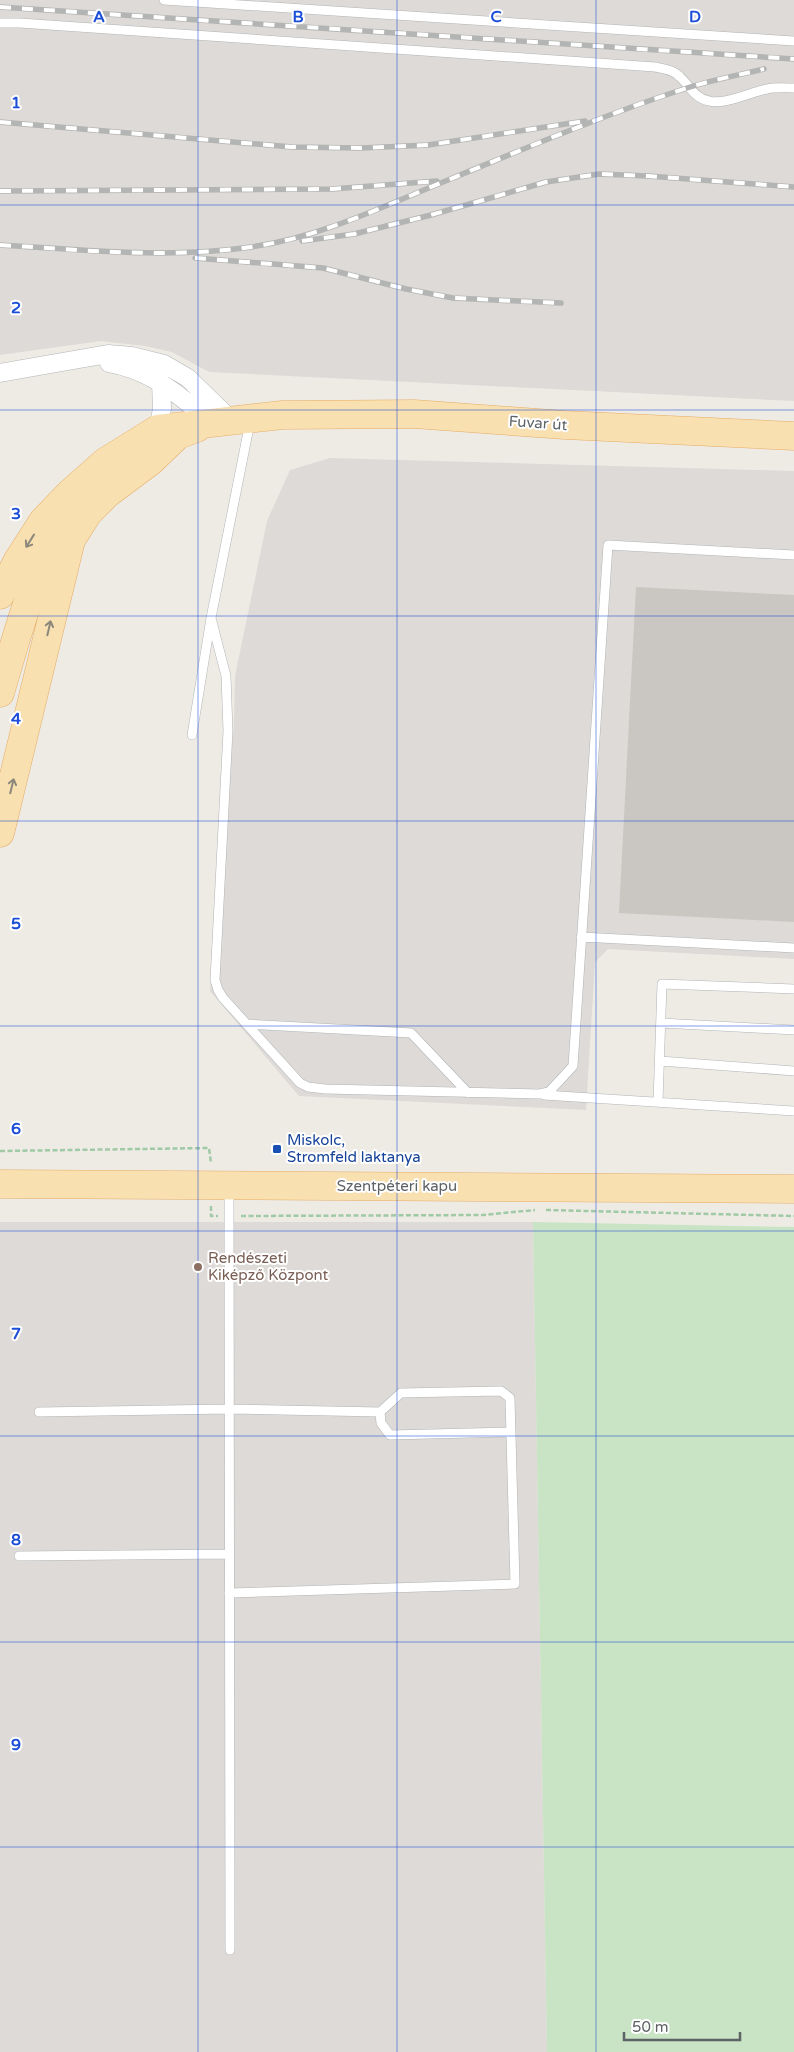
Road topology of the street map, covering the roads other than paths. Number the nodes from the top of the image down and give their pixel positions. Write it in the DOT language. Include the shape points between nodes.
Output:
graph roads {
  1 [pos="164,0"];
  2 [pos="0,23"];
  3 [pos="794,41"];
  4 [pos="794,88"];
  5 [pos="81,360"];
  6 [pos="0,373"];
  7 [pos="160,382"];
  8 [pos="231,420"];
  9 [pos="158,429"];
  10 [pos="794,436"];
  11 [pos="794,555"];
  12 [pos="0,595"];
  13 [pos="211,618"];
  14 [pos="0,693"];
  15 [pos="192,735"];
  16 [pos="0,833"];
  17 [pos="582,937"];
  18 [pos="794,948"];
  19 [pos="794,989"];
  20 [pos="661,1023"];
  21 [pos="246,1024"];
  22 [pos="794,1030"];
  23 [pos="660,1061"];
  24 [pos="794,1071"];
  25 [pos="468,1093"];
  26 [pos="539,1094"];
  27 [pos="658,1102"];
  28 [pos="794,1111"];
  29 [pos="0,1184"];
  30 [pos="221,1185"];
  31 [pos="794,1189"];
  32 [pos="229,1409"];
  33 [pos="39,1412"];
  34 [pos="380,1412"];
  35 [pos="510,1432"];
  36 [pos="229,1554"];
  37 [pos="19,1556"];
  38 [pos="229,1592"];
  39 [pos="230,1950"];
  1 -- 3 [label="lane"];
  2 -- 4 [label="lane" via="655,67 680,76 688,88 710,102 768,88"];
  5 -- 6 [label="street"];
  5 -- 7 [label="street" via="125,366"];
  5 -- 8 [label="street" via="108,354 164,364 188,378 199,395"];
  7 -- 8 [label="street"];
  7 -- 9 [label="street" via="162,409"];
  8 -- 9 [label="main road"];
  8 -- 10 [label="main road, Fuvar út" via="282,415 414,414 565,426"];
  8 -- 13 [label="lane"];
  8 -- 14 [label="main road" via="184,428 144,448 104,475 77,503 57,533 27,601"];
  16 -- 8 [label="main road, one-way" via="71,540 88,513 108,493 178,436"];
  9 -- 12 [label="main road, one-way" via="105,462 43,521"];
  11 -- 17 [label="lane" via="608,545"];
  13 -- 15 [label="lane"];
  13 -- 21 [label="lane" via="226,676 228,731 215,980 223,998"];
  17 -- 18 [label="lane"];
  17 -- 26 [label="lane" via="573,1066 550,1092"];
  19 -- 20 [label="lane" via="662,984"];
  20 -- 22 [label="lane"];
  20 -- 23 [label="lane"];
  21 -- 25 [label="lane" via="411,1033"];
  21 -- 25 [label="lane" via="300,1083 308,1087"];
  23 -- 24 [label="lane"];
  23 -- 27 [label="lane"];
  25 -- 26 [label="lane"];
  26 -- 27 [label="lane"];
  27 -- 28 [label="lane"];
  29 -- 30 [label="main road, Szentpéteri kapu"];
  30 -- 31 [label="main road, Szentpéteri kapu"];
  30 -- 32 [label="lane" via="229,1216"];
  32 -- 33 [label="lane"];
  32 -- 34 [label="lane"];
  32 -- 36 [label="lane"];
  34 -- 35 [label="lane" via="381,1424 390,1435"];
  34 -- 35 [label="lane" via="400,1393 501,1391 510,1398"];
  35 -- 38 [label="lane" via="515,1584"];
  36 -- 37 [label="lane"];
  36 -- 38 [label="lane"];
  38 -- 39 [label="lane"];
}
